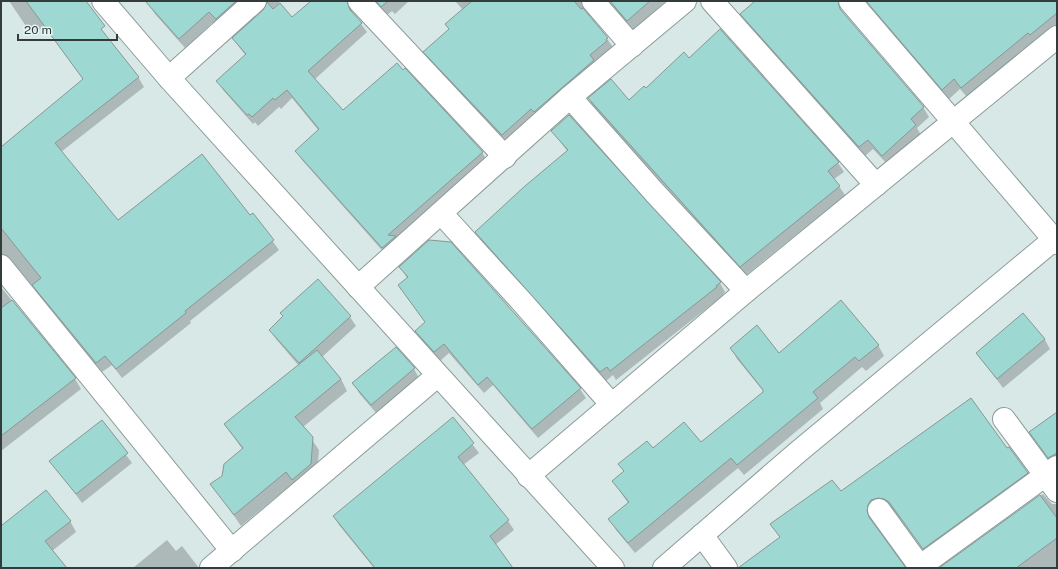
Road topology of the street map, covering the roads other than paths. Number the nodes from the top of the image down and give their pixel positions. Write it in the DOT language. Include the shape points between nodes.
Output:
graph roads {
  1 [pos="103,1"];
  2 [pos="255,1"];
  3 [pos="359,1"];
  4 [pos="593,1"];
  5 [pos="685,1"];
  6 [pos="712,1"];
  7 [pos="850,1"];
  8 [pos="1057,37"];
  9 [pos="632,46"];
  10 [pos="169,78"];
  11 [pos="570,97"];
  12 [pos="955,122"];
  13 [pos="505,157"];
  14 [pos="876,185"];
  15 [pos="441,213"];
  16 [pos="1056,240"];
  17 [pos="1,266"];
  18 [pos="358,287"];
  19 [pos="746,291"];
  20 [pos="437,376"];
  21 [pos="612,405"];
  22 [pos="1004,419"];
  23 [pos="528,476"];
  24 [pos="1053,478"];
  25 [pos="879,510"];
  26 [pos="702,534"];
  27 [pos="232,551"];
  28 [pos="211,568"];
  29 [pos="613,568"];
  30 [pos="664,568"];
  31 [pos="726,568"];
  32 [pos="920,568"];
  1 -- 10 [label="street"];
  2 -- 10 [label="street"];
  3 -- 13 [label="street"];
  4 -- 9 [label="street"];
  5 -- 9 [label="street"];
  6 -- 14 [label="street"];
  7 -- 12 [label="street"];
  8 -- 12 [label="street"];
  9 -- 11 [label="street"];
  10 -- 18 [label="street"];
  11 -- 13 [label="street"];
  11 -- 19 [label="street"];
  12 -- 14 [label="street"];
  12 -- 16 [label="street"];
  13 -- 15 [label="street"];
  14 -- 19 [label="street"];
  15 -- 18 [label="street"];
  15 -- 21 [label="street"];
  16 -- 26 [label="street"];
  17 -- 27 [label="street"];
  18 -- 20 [label="street"];
  19 -- 21 [label="street"];
  20 -- 23 [label="street"];
  20 -- 27 [label="street"];
  21 -- 23 [label="street"];
  22 -- 24 [label="street"];
  23 -- 29 [label="street"];
  24 -- 32 [label="street"];
  25 -- 32 [label="street"];
  26 -- 30 [label="street"];
  26 -- 31 [label="street"];
  27 -- 28 [label="street"];
}
